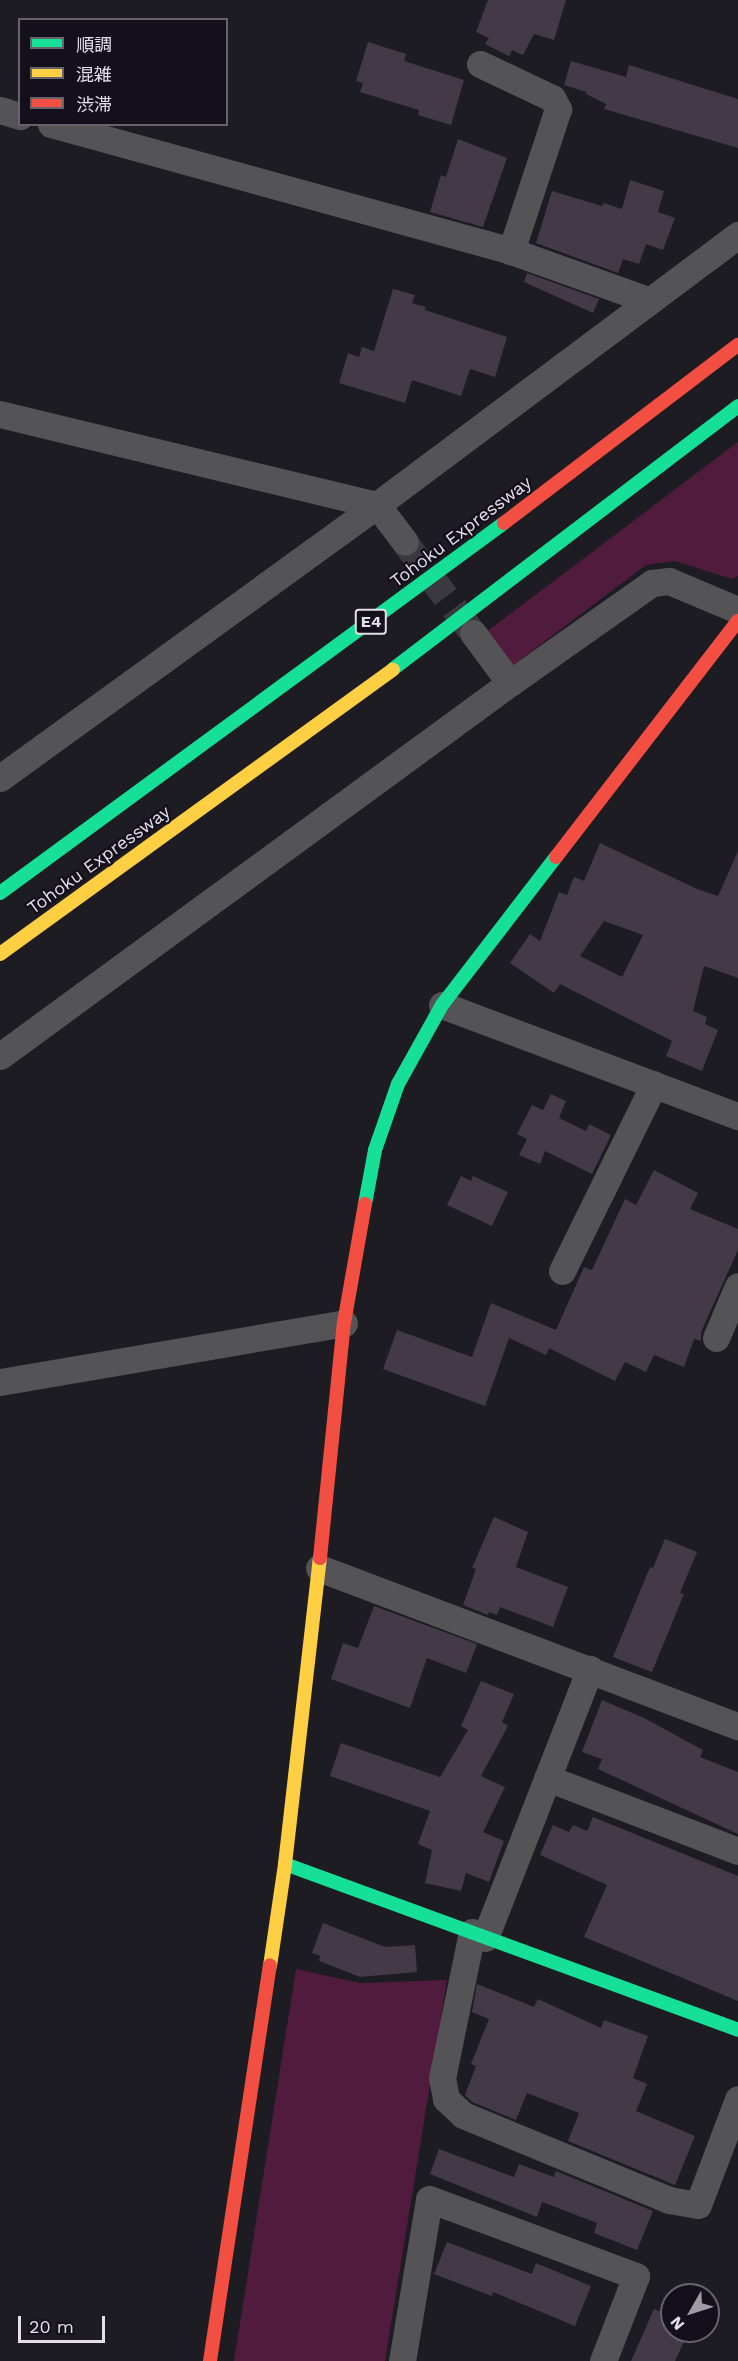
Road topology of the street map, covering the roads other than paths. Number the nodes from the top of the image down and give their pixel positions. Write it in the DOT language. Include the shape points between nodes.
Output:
graph roads {
  1 [pos="480,63"];
  2 [pos="0,110"];
  3 [pos="18,115"];
  4 [pos="58,126"];
  5 [pos="738,235"];
  6 [pos="511,251"];
  7 [pos="648,300"];
  8 [pos="738,345"];
  9 [pos="738,406"];
  10 [pos="0,414"];
  11 [pos="377,505"];
  12 [pos="405,542"];
  13 [pos="738,610"];
  14 [pos="738,621"];
  15 [pos="473,633"];
  16 [pos="510,683"];
  17 [pos="0,778"];
  18 [pos="0,893"];
  19 [pos="0,954"];
  20 [pos="442,1005"];
  21 [pos="0,1056"];
  22 [pos="654,1084"];
  23 [pos="738,1116"];
  24 [pos="562,1271"];
  25 [pos="738,1286"];
  26 [pos="344,1323"];
  27 [pos="716,1338"];
  28 [pos="0,1382"];
  29 [pos="320,1568"];
  30 [pos="590,1670"];
  31 [pos="738,1726"];
  32 [pos="547,1778"];
  33 [pos="738,1851"];
  34 [pos="285,1863"];
  35 [pos="479,1935"];
  36 [pos="738,2030"];
  37 [pos="738,2099"];
  38 [pos="210,2361"];
  39 [pos="402,2361"];
  40 [pos="603,2361"];
  1 -- 6 [label="street" via="552,99 558,109"];
  2 -- 3 [label="street"];
  4 -- 6 [label="street"];
  5 -- 7 [label="street"];
  6 -- 7 [label="street"];
  7 -- 11 [label="street"];
  8 -- 18 [label="main road, Tohoku Expressway / E4" via="442,570"];
  9 -- 19 [label="main road, Tohoku Expressway" via="467,615"];
  10 -- 11 [label="street"];
  11 -- 12 [label="street"];
  11 -- 17 [label="street"];
  13 -- 16 [label="street" via="669,581 652,584"];
  14 -- 20 [label="main road"];
  15 -- 16 [label="street"];
  16 -- 21 [label="street"];
  20 -- 22 [label="street"];
  20 -- 26 [label="main road" via="398,1084 375,1150"];
  22 -- 23 [label="street"];
  22 -- 24 [label="street"];
  25 -- 27 [label="street"];
  26 -- 28 [label="street"];
  26 -- 29 [label="main road"];
  29 -- 30 [label="street"];
  29 -- 34 [label="main road"];
  30 -- 31 [label="street"];
  30 -- 32 [label="street"];
  32 -- 33 [label="street"];
  32 -- 35 [label="street"];
  34 -- 35 [label="main road"];
  34 -- 38 [label="main road"];
  35 -- 36 [label="main road"];
  35 -- 37 [label="street" via="442,2078 446,2099 463,2115 669,2200 698,2205"];
  39 -- 40 [label="street" via="429,2199 636,2276"];
}
